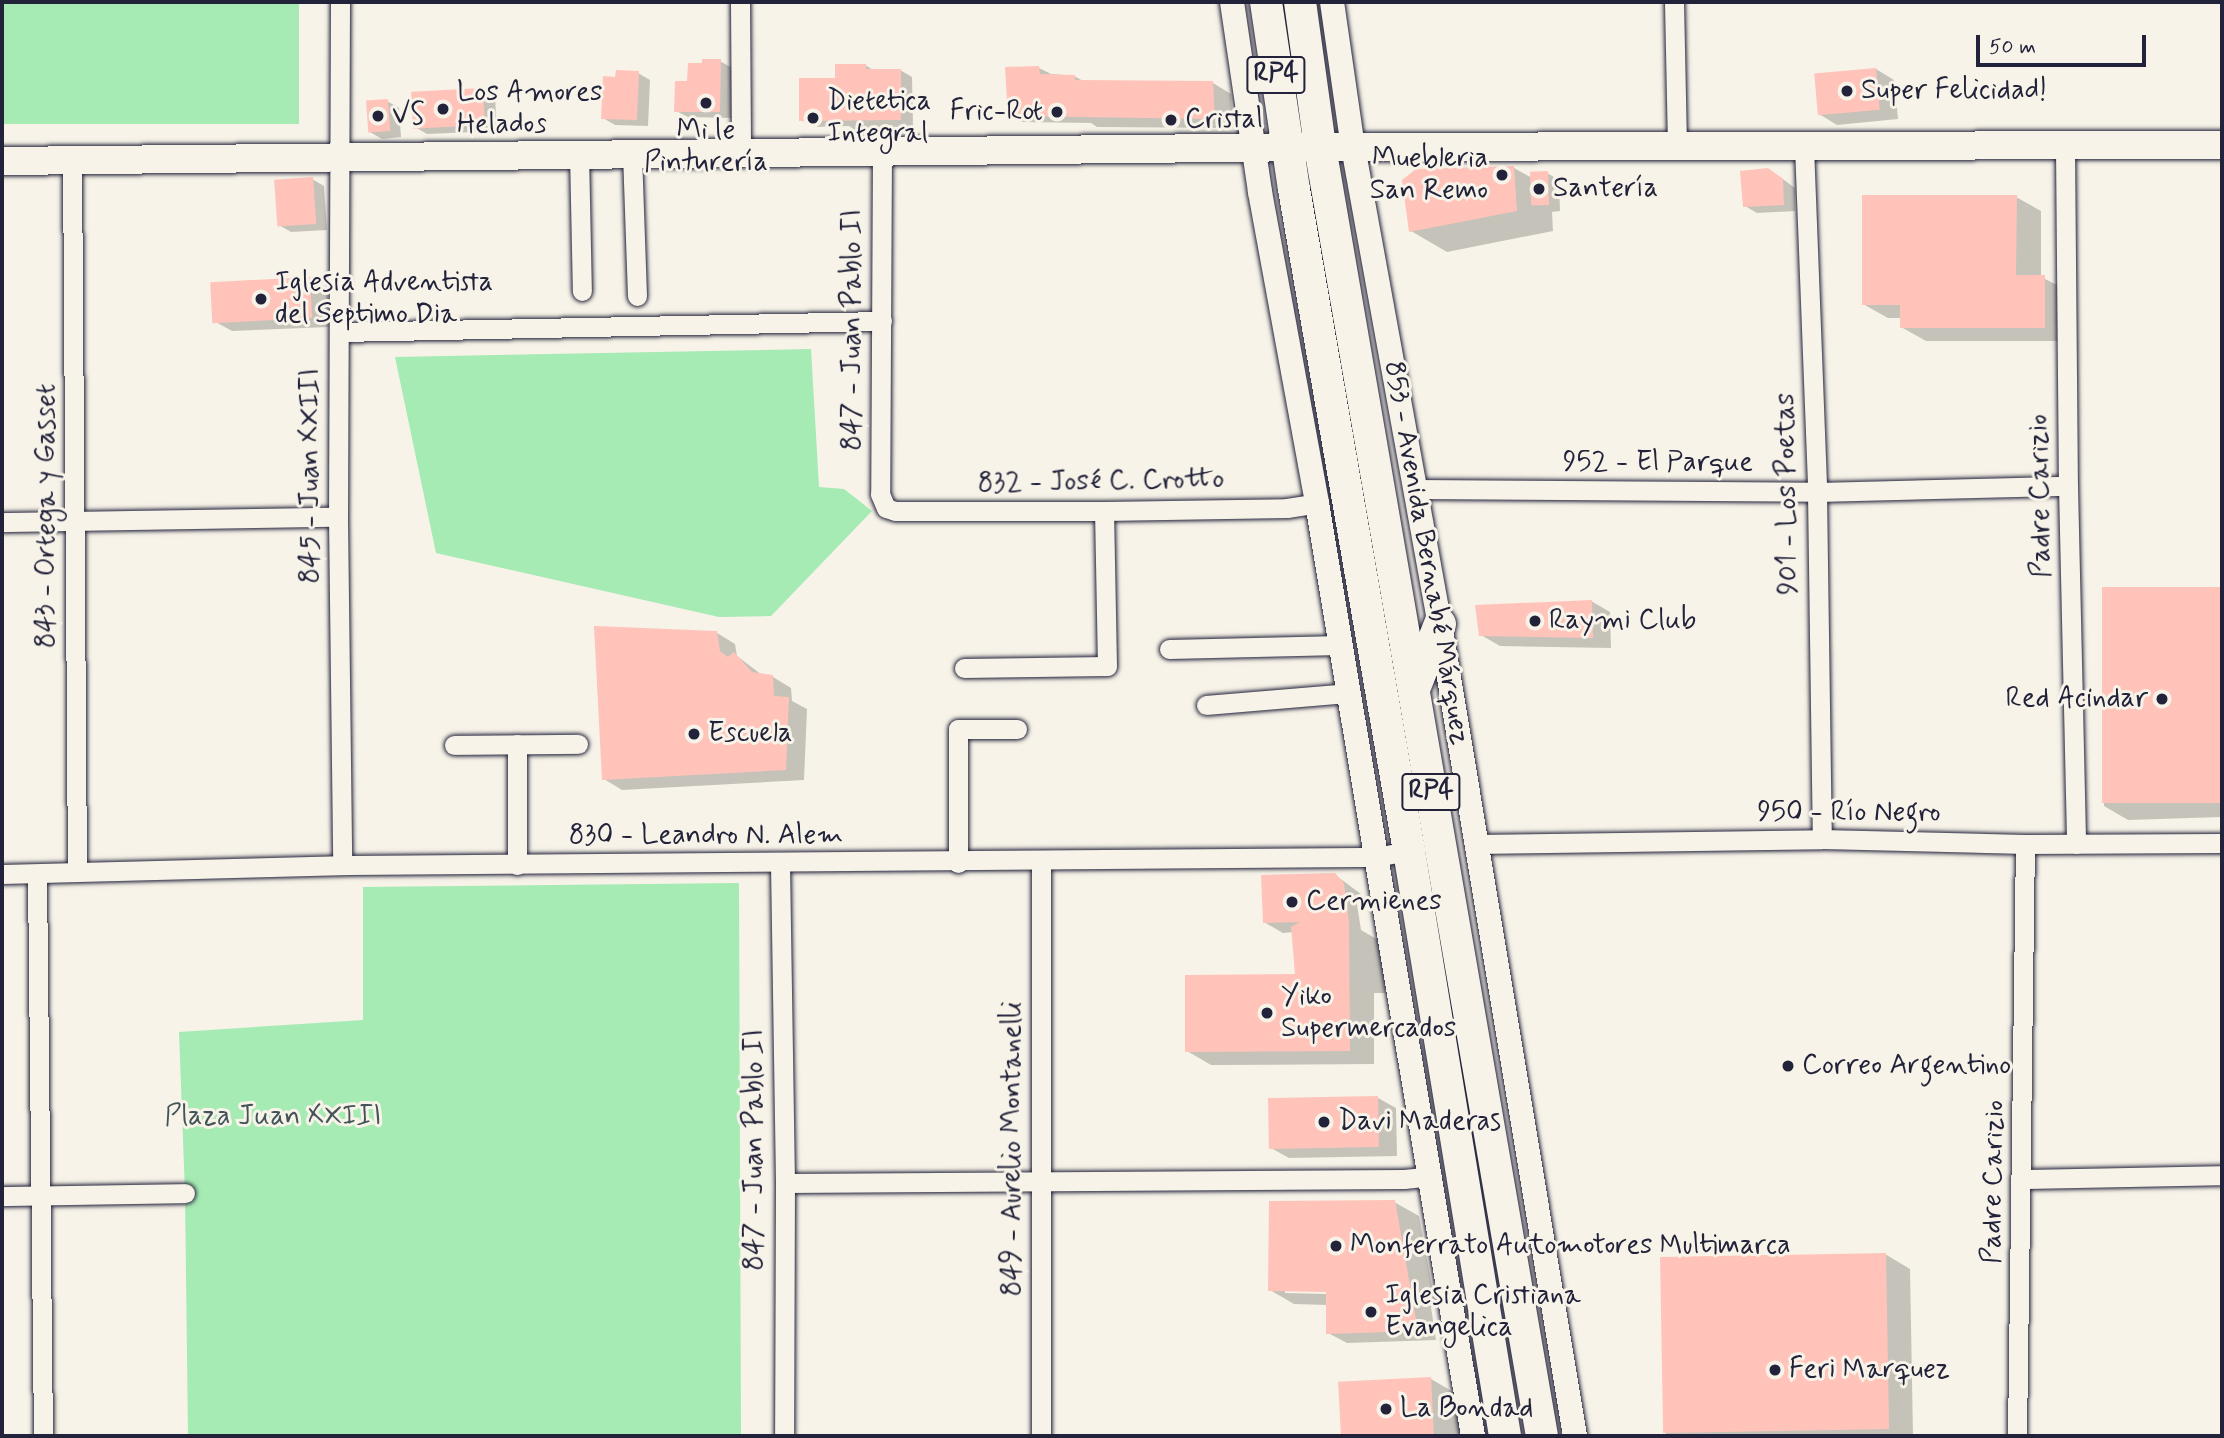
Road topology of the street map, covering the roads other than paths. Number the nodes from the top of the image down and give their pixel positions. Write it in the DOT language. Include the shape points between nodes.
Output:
graph roads {
  1 [pos="340,2"];
  2 [pos="740,2"];
  3 [pos="1232,2"];
  4 [pos="1266,2"];
  5 [pos="1300,2"];
  6 [pos="1332,2"];
  7 [pos="1674,2"];
  8 [pos="2222,145"];
  9 [pos="1804,146"];
  10 [pos="1288,147"];
  11 [pos="1320,147"];
  12 [pos="1353,147"];
  13 [pos="1676,147"];
  14 [pos="2065,147"];
  15 [pos="1253,148"];
  16 [pos="882,151"];
  17 [pos="741,152"];
  18 [pos="579,153"];
  19 [pos="632,153"];
  20 [pos="340,156"];
  21 [pos="72,159"];
  22 [pos="2,161"];
  23 [pos="582,291"];
  24 [pos="637,296"];
  25 [pos="882,321"];
  26 [pos="339,332"];
  27 [pos="2068,486"];
  28 [pos="1415,489"];
  29 [pos="1817,492"];
  30 [pos="1317,503"];
  31 [pos="886,508"];
  32 [pos="1104,511"];
  33 [pos="338,517"];
  34 [pos="75,521"];
  35 [pos="2,522"];
  36 [pos="1440,624"];
  37 [pos="1341,645"];
  38 [pos="1169,649"];
  39 [pos="964,668"];
  40 [pos="1414,690"];
  41 [pos="1349,693"];
  42 [pos="1206,705"];
  43 [pos="1017,729"];
  44 [pos="517,744"];
  45 [pos="578,744"];
  46 [pos="454,746"];
  47 [pos="1822,839"];
  48 [pos="2222,843"];
  49 [pos="1476,844"];
  50 [pos="2025,844"];
  51 [pos="2076,844"];
  52 [pos="1409,851"];
  53 [pos="1375,857"];
  54 [pos="1041,862"];
  55 [pos="958,863"];
  56 [pos="780,864"];
  57 [pos="342,865"];
  58 [pos="517,865"];
  59 [pos="77,872"];
  60 [pos="2,874"];
  61 [pos="37,874"];
  62 [pos="2222,1175"];
  63 [pos="1432,1176"];
  64 [pos="2022,1179"];
  65 [pos="1041,1182"];
  66 [pos="785,1183"];
  67 [pos="185,1193"];
  68 [pos="2,1196"];
  69 [pos="39,1196"];
  70 [pos="43,1436"];
  71 [pos="784,1436"];
  72 [pos="1041,1436"];
  73 [pos="1473,1436"];
  74 [pos="1505,1436"];
  75 [pos="1542,1436"];
  76 [pos="1575,1436"];
  77 [pos="2017,1436"];
  1 -- 20 [label="street, 845 - Juan XXIII"];
  2 -- 17 [label="street"];
  3 -- 15 [label="street"];
  4 -- 10 [label="main road, RP4"];
  5 -- 11 [label="main road, 853 - Avenida Bernabé Márquez / RP4"];
  6 -- 12 [label="street, 853 - Avenida Bernabé Márquez"];
  7 -- 13 [label="street"];
  8 -- 14 [label="main road"];
  9 -- 13 [label="main road"];
  9 -- 14 [label="main road"];
  9 -- 29 [label="street, 901 - Los Poetas"];
  10 -- 11 [label="main road"];
  10 -- 15 [label="main road"];
  10 -- 52 [label="main road, RP4"];
  11 -- 12 [label="main road"];
  11 -- 40 [label="main road, 853 - Avenida Bernabé Márquez / RP4"];
  12 -- 13 [label="main road"];
  12 -- 28 [label="street, 853 - Avenida Bernabé Márquez"];
  14 -- 27 [label="street, Padre Carizio"];
  15 -- 16 [label="main road"];
  15 -- 30 [label="street"];
  16 -- 17 [label="main road"];
  16 -- 25 [label="street, 847 - Juan Pablo II"];
  17 -- 19 [label="main road"];
  18 -- 19 [label="main road"];
  18 -- 20 [label="main road"];
  18 -- 23 [label="street"];
  19 -- 24 [label="street"];
  20 -- 21 [label="main road"];
  20 -- 26 [label="street, 845 - Juan XXIII"];
  21 -- 22 [label="main road"];
  21 -- 34 [label="street, 843 - Ortega y Gasset"];
  25 -- 26 [label="street"];
  25 -- 31 [label="street, 847 - Juan Pablo II" via="880,494"];
  26 -- 33 [label="street, 845 - Juan XXIII"];
  27 -- 29 [label="street, 952 - El Parque"];
  27 -- 51 [label="street, Padre Carizio"];
  28 -- 29 [label="street, 952 - El Parque"];
  28 -- 36 [label="street, 853 - Avenida Bernabé Márquez"];
  29 -- 47 [label="street, 901 - Los Poetas"];
  30 -- 32 [label="street, 832 - José C. Crotto" via="1287,508"];
  30 -- 37 [label="street"];
  31 -- 32 [label="street, 832 - José C. Crotto" via="895,512"];
  32 -- 39 [label="street" via="1107,666"];
  33 -- 34 [label="street"];
  33 -- 57 [label="street, 845 - Juan XXIII"];
  34 -- 35 [label="street"];
  34 -- 59 [label="street, 843 - Ortega y Gasset"];
  36 -- 40 [label="main road"];
  36 -- 49 [label="street, 853 - Avenida Bernabé Márquez"];
  37 -- 38 [label="street"];
  37 -- 41 [label="street"];
  40 -- 75 [label="main road, 853 - Avenida Bernabé Márquez / RP4"];
  41 -- 42 [label="street"];
  41 -- 53 [label="street"];
  43 -- 55 [label="street" via="958,729"];
  44 -- 45 [label="street"];
  44 -- 46 [label="street"];
  44 -- 58 [label="street"];
  47 -- 49 [label="street, 950 - Río Negro"];
  47 -- 50 [label="street, 950 - Río Negro"];
  48 -- 51 [label="street, 950 - Río Negro"];
  49 -- 76 [label="street, 853 - Avenida Bernabé Márquez"];
  50 -- 51 [label="street, 950 - Río Negro"];
  50 -- 64 [label="street, Padre Carizio"];
  52 -- 53 [label="street, 830 - Leandro N. Alem"];
  52 -- 74 [label="main road, RP4"];
  53 -- 54 [label="street, 830 - Leandro N. Alem"];
  53 -- 63 [label="street"];
  54 -- 55 [label="street, 830 - Leandro N. Alem"];
  54 -- 65 [label="street, 849 - Aurelio Montanelli"];
  55 -- 56 [label="street, 830 - Leandro N. Alem"];
  56 -- 58 [label="street, 830 - Leandro N. Alem"];
  56 -- 66 [label="street, 847 - Juan Pablo II"];
  57 -- 58 [label="street, 830 - Leandro N. Alem"];
  57 -- 59 [label="street, 830 - Leandro N. Alem"];
  59 -- 61 [label="street, 830 - Leandro N. Alem"];
  60 -- 61 [label="street, 830 - Leandro N. Alem"];
  61 -- 69 [label="street"];
  62 -- 64 [label="street"];
  63 -- 65 [label="street"];
  63 -- 73 [label="street"];
  64 -- 77 [label="street, Padre Carizio"];
  65 -- 66 [label="street"];
  65 -- 72 [label="street, 849 - Aurelio Montanelli"];
  66 -- 71 [label="street, 847 - Juan Pablo II"];
  67 -- 69 [label="street"];
  68 -- 69 [label="street"];
  69 -- 70 [label="street"];
}
